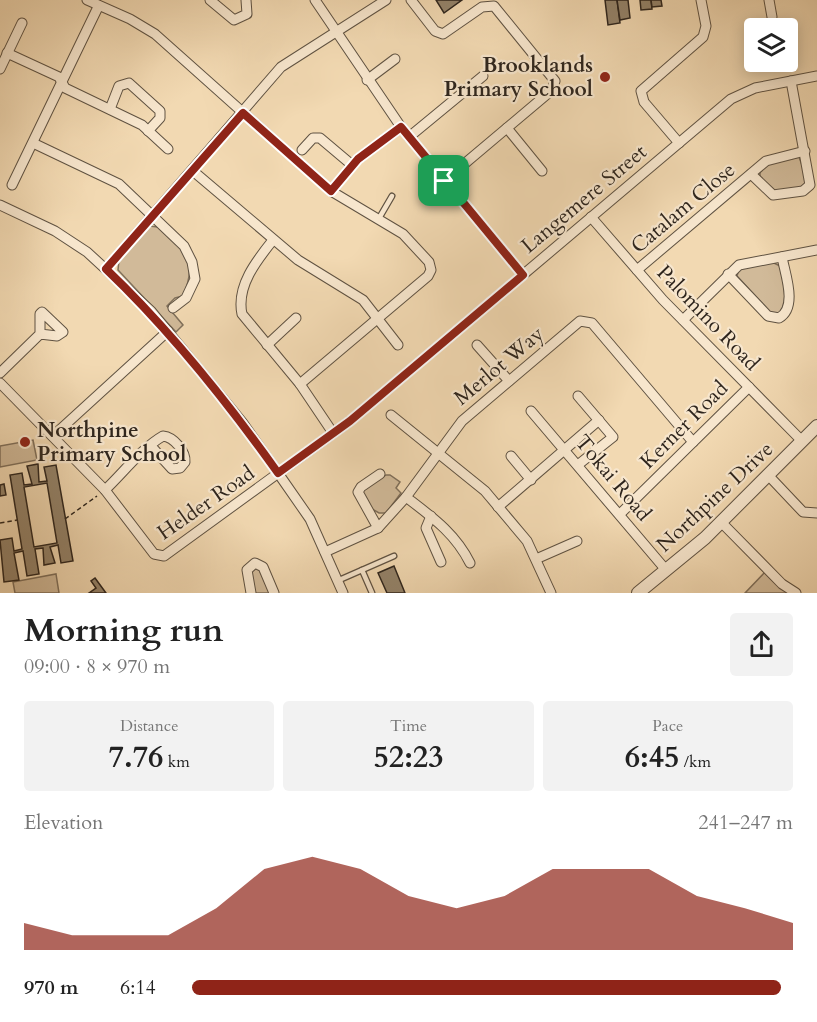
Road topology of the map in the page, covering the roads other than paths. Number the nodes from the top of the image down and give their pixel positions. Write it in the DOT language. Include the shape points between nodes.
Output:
graph roads {
  1 [pos="87,0"];
  2 [pos="210,0"];
  3 [pos="246,0"];
  4 [pos="315,0"];
  5 [pos="386,0"];
  6 [pos="411,0"];
  7 [pos="701,0"];
  8 [pos="769,0"];
  9 [pos="98,7"];
  10 [pos="772,17"];
  11 [pos="22,23"];
  12 [pos="336,32"];
  13 [pos="8,53"];
  14 [pos="395,59"];
  15 [pos="0,69"];
  16 [pos="483,76"];
  17 [pos="817,76"];
  18 [pos="368,80"];
  19 [pos="791,81"];
  20 [pos="62,82"];
  21 [pos="110,109"];
  22 [pos="243,113"];
  23 [pos="401,127"];
  24 [pos="507,128"];
  25 [pos="148,131"];
  26 [pos="409,137"];
  27 [pos="33,143"];
  28 [pos="679,143"];
  29 [pos="168,149"];
  30 [pos="302,150"];
  31 [pos="805,151"];
  32 [pos="352,165"];
  33 [pos="193,171"];
  34 [pos="542,171"];
  35 [pos="751,174"];
  36 [pos="444,181"];
  37 [pos="12,185"];
  38 [pos="331,191"];
  39 [pos="392,196"];
  40 [pos="2,207"];
  41 [pos="153,216"];
  42 [pos="591,217"];
  43 [pos="0,218"];
  44 [pos="378,220"];
  45 [pos="273,240"];
  46 [pos="817,250"];
  47 [pos="782,257"];
  48 [pos="106,269"];
  49 [pos="637,270"];
  50 [pos="728,274"];
  51 [pos="523,275"];
  52 [pos="173,308"];
  53 [pos="296,318"];
  54 [pos="378,319"];
  55 [pos="683,320"];
  56 [pos="168,331"];
  57 [pos="40,334"];
  58 [pos="267,345"];
  59 [pos="398,345"];
  60 [pos="477,345"];
  61 [pos="0,373"];
  62 [pos="509,381"];
  63 [pos="0,382"];
  64 [pos="300,384"];
  65 [pos="748,387"];
  66 [pos="578,396"];
  67 [pos="531,411"];
  68 [pos="391,415"];
  69 [pos="599,420"];
  70 [pos="817,426"];
  71 [pos="333,433"];
  72 [pos="53,436"];
  73 [pos="802,441"];
  74 [pos="693,442"];
  75 [pos="151,446"];
  76 [pos="566,449"];
  77 [pos="439,454"];
  78 [pos="511,456"];
  79 [pos="579,464"];
  80 [pos="278,473"];
  81 [pos="380,474"];
  82 [pos="768,475"];
  83 [pos="531,480"];
  84 [pos="105,490"];
  85 [pos="406,497"];
  86 [pos="498,507"];
  87 [pos="817,513"];
  88 [pos="620,514"];
  89 [pos="431,516"];
  90 [pos="720,522"];
  91 [pos="378,528"];
  92 [pos="577,541"];
  93 [pos="325,552"];
  94 [pos="394,556"];
  95 [pos="536,559"];
  96 [pos="441,562"];
  97 [pos="470,563"];
  98 [pos="362,570"];
  99 [pos="666,570"];
  100 [pos="337,581"];
  101 [pos="251,593"];
  102 [pos="274,593"];
  103 [pos="343,593"];
  104 [pos="372,593"];
  105 [pos="551,593"];
  106 [pos="638,593"];
  107 [pos="796,593"];
  1 -- 9 [label="street"];
  2 -- 3 [label="street" via="234,20 247,14"];
  4 -- 12 [label="street"];
  5 -- 12 [label="street"];
  6 -- 24 [label="street" via="435,31 443,34 482,7 494,6 552,74 552,90"];
  7 -- 28 [label="street" via="706,26 703,37 641,91 642,100"];
  8 -- 10 [label="street"];
  9 -- 20 [label="street"];
  9 -- 22 [label="street" via="155,34"];
  11 -- 13 [label="street"];
  12 -- 18 [label="street"];
  12 -- 22 [label="street" via="285,63"];
  13 -- 15 [label="street"];
  13 -- 20 [label="street"];
  14 -- 18 [label="street"];
  16 -- 26 [label="street"];
  17 -- 19 [label="street, Langemere Street"];
  18 -- 23 [label="street"];
  19 -- 28 [label="street, Langemere Street" via="736,95"];
  19 -- 31 [label="street, Catalam Close"];
  20 -- 21 [label="street" via="65,88"];
  20 -- 27 [label="street"];
  21 -- 25 [label="street"];
  21 -- 25 [label="street" via="121,85 129,83 160,111 160,118"];
  22 -- 33 [label="street"];
  22 -- 38 [label="street"];
  23 -- 26 [label="street"];
  23 -- 32 [label="street"];
  24 -- 34 [label="street"];
  24 -- 36 [label="street"];
  25 -- 29 [label="street"];
  26 -- 36 [label="street"];
  27 -- 37 [label="street"];
  27 -- 41 [label="street" via="106,176"];
  28 -- 42 [label="street, Langemere Street"];
  30 -- 32 [label="street" via="313,138 320,138"];
  31 -- 35 [label="street, Catalam Close" via="771,158"];
  31 -- 35 [label="street, Catalam Close" via="810,180 805,190 773,195"];
  32 -- 38 [label="street"];
  33 -- 41 [label="street"];
  33 -- 45 [label="street"];
  35 -- 49 [label="street, Catalam Close"];
  36 -- 51 [label="street"];
  38 -- 44 [label="street"];
  39 -- 44 [label="lane"];
  40 -- 43 [label="street"];
  40 -- 48 [label="street" via="71,241"];
  41 -- 48 [label="street"];
  41 -- 52 [label="street" via="184,246 194,268 192,290"];
  42 -- 49 [label="street, Palomino Road"];
  42 -- 51 [label="street, Langemere Street"];
  44 -- 54 [label="street" via="409,239 431,270"];
  45 -- 54 [label="street" via="310,269 359,297"];
  45 -- 58 [label="street" via="252,266 241,307 244,317"];
  46 -- 47 [label="street"];
  47 -- 50 [label="street" via="741,264"];
  47 -- 50 [label="street" via="789,297 786,312 779,318 768,316"];
  48 -- 56 [label="street"];
  49 -- 55 [label="street, Palomino Road"];
  50 -- 55 [label="street"];
  51 -- 71 [label="street, Langemere Street"];
  53 -- 58 [label="street"];
  54 -- 59 [label="street"];
  54 -- 64 [label="street"];
  55 -- 65 [label="street, Palomino Road"];
  56 -- 72 [label="street"];
  56 -- 80 [label="street"];
  57 -- 61 [label="street"];
  58 -- 64 [label="street"];
  60 -- 62 [label="street"];
  62 -- 74 [label="street, Merlot Way" via="578,323 588,321"];
  62 -- 77 [label="street, Merlot Way" via="462,421"];
  63 -- 72 [label="street"];
  64 -- 71 [label="street"];
  65 -- 73 [label="street, Palomino Road"];
  65 -- 74 [label="street, Kerner Road"];
  66 -- 69 [label="street"];
  67 -- 76 [label="street, Tokai Road"];
  68 -- 77 [label="street"];
  69 -- 76 [label="street"];
  69 -- 79 [label="street" via="613,437"];
  70 -- 73 [label="street, Northpine Drive"];
  71 -- 80 [label="street, Langemere Street"];
  72 -- 84 [label="street"];
  73 -- 82 [label="street, Northpine Drive"];
  74 -- 88 [label="street, Kerner Road"];
  75 -- 84 [label="street"];
  76 -- 79 [label="street, Tokai Road"];
  76 -- 83 [label="street"];
  77 -- 85 [label="street, Merlot Way"];
  77 -- 86 [label="street"];
  78 -- 83 [label="street"];
  79 -- 88 [label="street, Tokai Road"];
  80 -- 84 [label="street, Helder Road" via="161,557 154,554"];
  80 -- 93 [label="street" via="310,519"];
  81 -- 91 [label="street" via="358,492"];
  82 -- 87 [label="street" via="803,512"];
  82 -- 90 [label="street, Northpine Drive"];
  83 -- 86 [label="street"];
  85 -- 89 [label="street"];
  85 -- 91 [label="street, Merlot Way"];
  86 -- 95 [label="street"];
  88 -- 99 [label="street, Tokai Road"];
  89 -- 96 [label="street" via="426,528"];
  89 -- 97 [label="street" via="460,544"];
  90 -- 99 [label="street, Northpine Drive"];
  90 -- 107 [label="street"];
  91 -- 93 [label="street, Merlot Way"];
  92 -- 95 [label="street"];
  93 -- 100 [label="street"];
  94 -- 98 [label="lane"];
  95 -- 105 [label="street"];
  98 -- 100 [label="lane"];
  98 -- 104 [label="lane"];
  99 -- 106 [label="street, Northpine Drive"];
  100 -- 103 [label="street"];
  101 -- 102 [label="street" via="247,570 255,563 263,567"];
}
